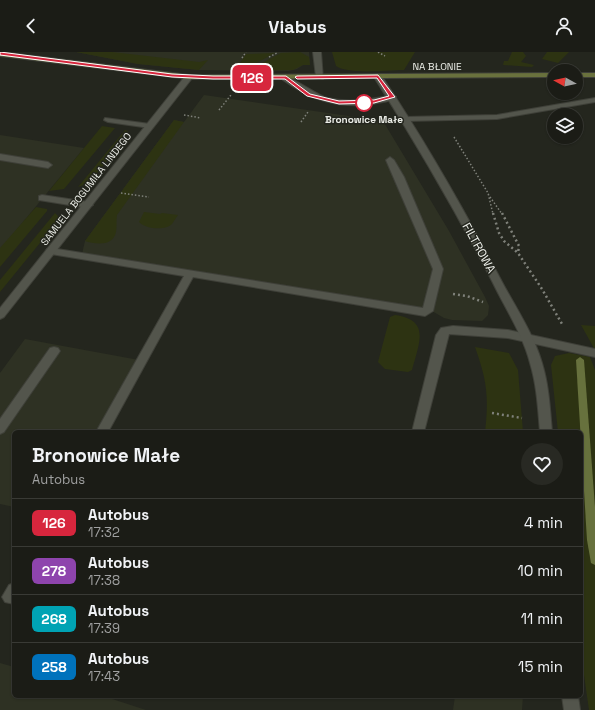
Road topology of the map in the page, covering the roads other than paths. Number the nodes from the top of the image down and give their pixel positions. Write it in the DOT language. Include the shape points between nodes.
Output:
graph roads {
  1 [pos="317,52"];
  2 [pos="0,54"];
  3 [pos="547,75"];
  4 [pos="583,75"];
  5 [pos="595,75"];
  6 [pos="189,77"];
  7 [pos="320,77"];
  8 [pos="378,77"];
  9 [pos="286,78"];
  10 [pos="392,97"];
  11 [pos="595,100"];
  12 [pos="405,119"];
  13 [pos="108,120"];
  14 [pos="150,126"];
  15 [pos="0,157"];
  16 [pos="390,160"];
  17 [pos="48,165"];
  18 [pos="42,198"];
  19 [pos="88,205"];
  20 [pos="51,251"];
  21 [pos="190,274"];
  22 [pos="0,314"];
  23 [pos="526,337"];
  24 [pos="54,351"];
  25 [pos="595,354"];
  26 [pos="0,429"];
  27 [pos="103,430"];
  28 [pos="418,430"];
  29 [pos="546,430"];
  30 [pos="570,698"];
  31 [pos="572,710"];
  1 -- 7 [label="street"];
  2 -- 6 [label="street, NA BŁONIE"];
  3 -- 8 [label="street, NA BŁONIE"];
  4 -- 5 [label="street"];
  6 -- 9 [label="street, NA BŁONIE"];
  6 -- 14 [label="street, SAMUELA BOGUMIŁA LINDEGO"];
  7 -- 8 [label="street, NA BŁONIE"];
  7 -- 9 [label="street, NA BŁONIE"];
  8 -- 10 [label="street, FILTROWA"];
  9 -- 10 [label="street" via="309,95 339,103 374,102"];
  10 -- 12 [label="street, FILTROWA"];
  11 -- 12 [label="street" via="497,117"];
  12 -- 23 [label="street, FILTROWA" via="480,249"];
  13 -- 14 [label="street"];
  14 -- 19 [label="street, SAMUELA BOGUMIŁA LINDEGO"];
  15 -- 17 [label="street"];
  16 -- 21 [label="street" via="438,269 429,309 425,312"];
  18 -- 19 [label="street"];
  19 -- 20 [label="street, SAMUELA BOGUMIŁA LINDEGO"];
  20 -- 21 [label="street"];
  20 -- 22 [label="street, SAMUELA BOGUMIŁA LINDEGO"];
  21 -- 27 [label="street"];
  23 -- 25 [label="street"];
  23 -- 28 [label="street" via="445,331"];
  23 -- 29 [label="street, FILTROWA" via="536,362 542,388"];
  24 -- 26 [label="street"];
  30 -- 31 [label="street"];
}
